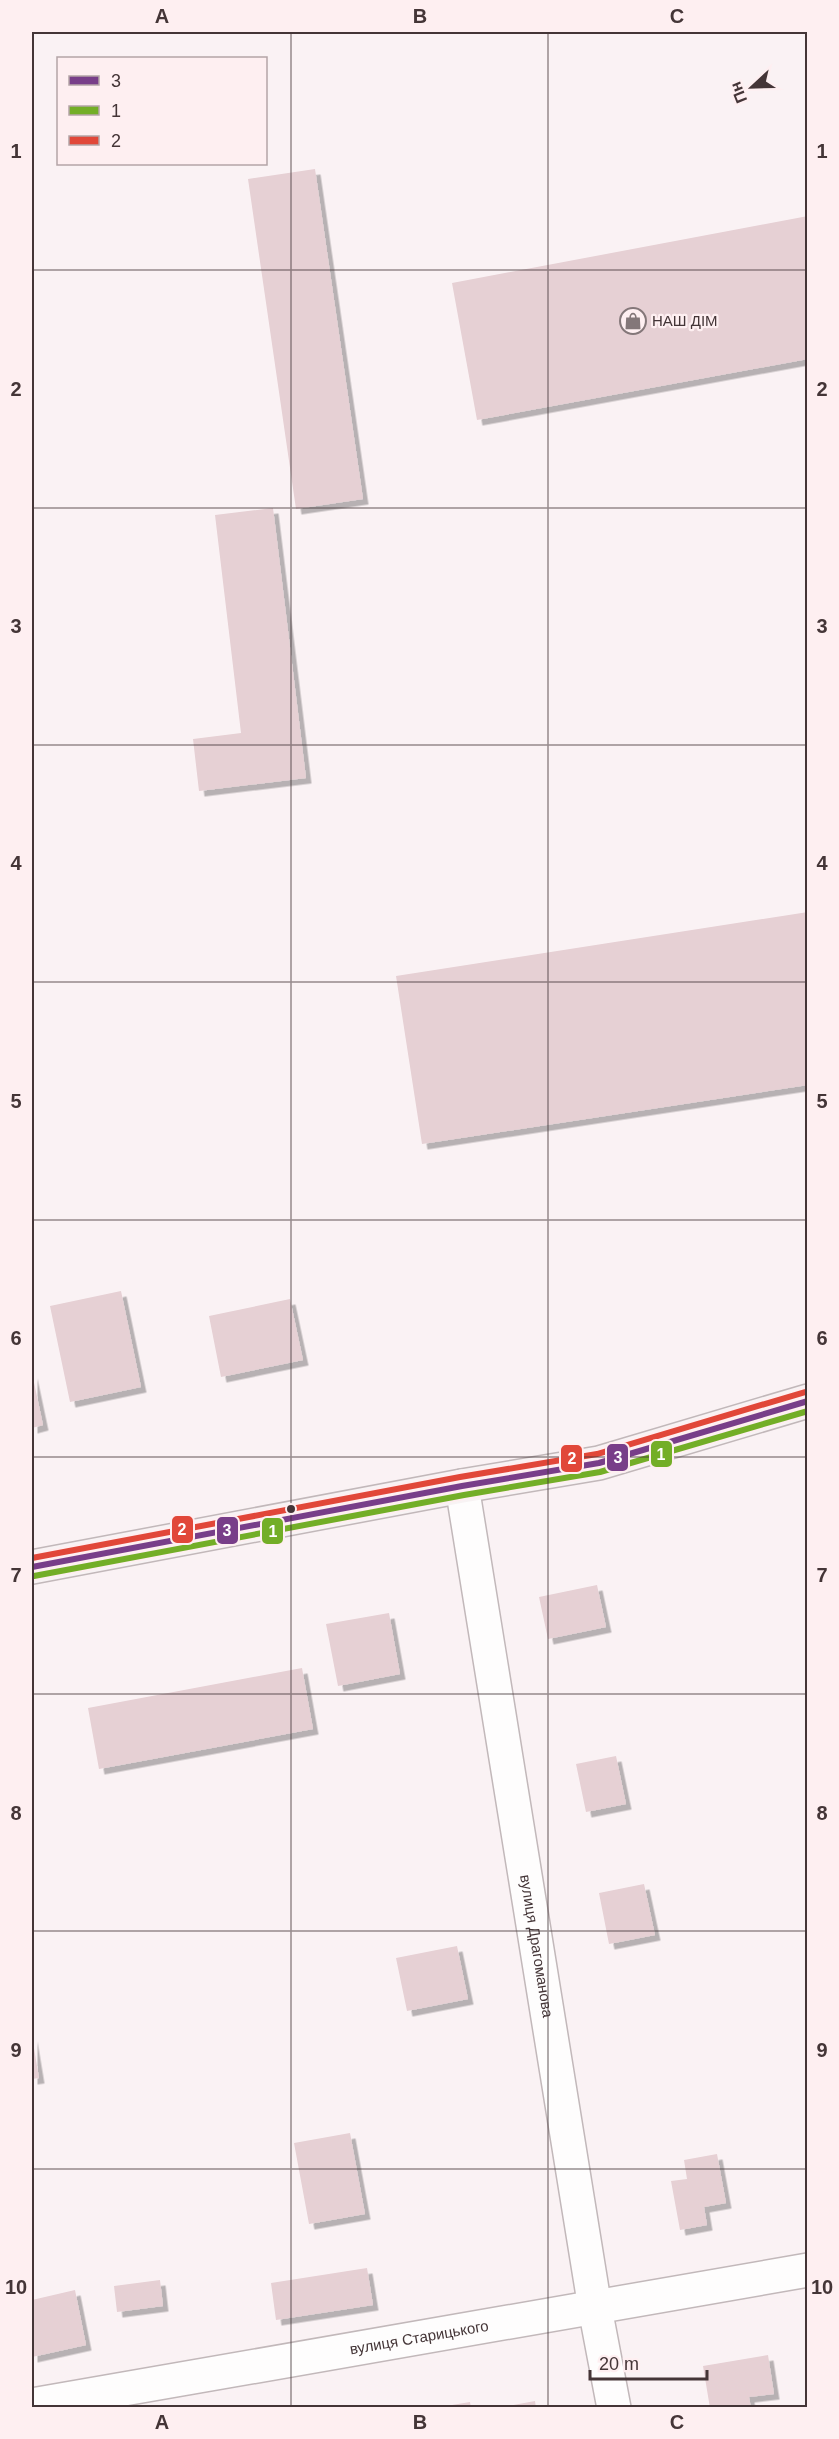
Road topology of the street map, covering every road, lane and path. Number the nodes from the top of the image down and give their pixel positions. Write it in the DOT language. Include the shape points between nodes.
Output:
graph roads {
  1 [pos="807,1401"];
  2 [pos="462,1486"];
  3 [pos="32,1568"];
  4 [pos="807,2270"];
  5 [pos="595,2307"];
  6 [pos="32,2405"];
  7 [pos="614,2408"];
  1 -- 2 [label="main road" via="599,1463"];
  2 -- 3 [label="main road"];
  2 -- 5 [label="street, вулиця Драгоманова"];
  4 -- 5 [label="street, вулиця Старицького"];
  5 -- 6 [label="street, вулиця Старицького"];
  5 -- 7 [label="street, вулиця Драгоманова"];
}
